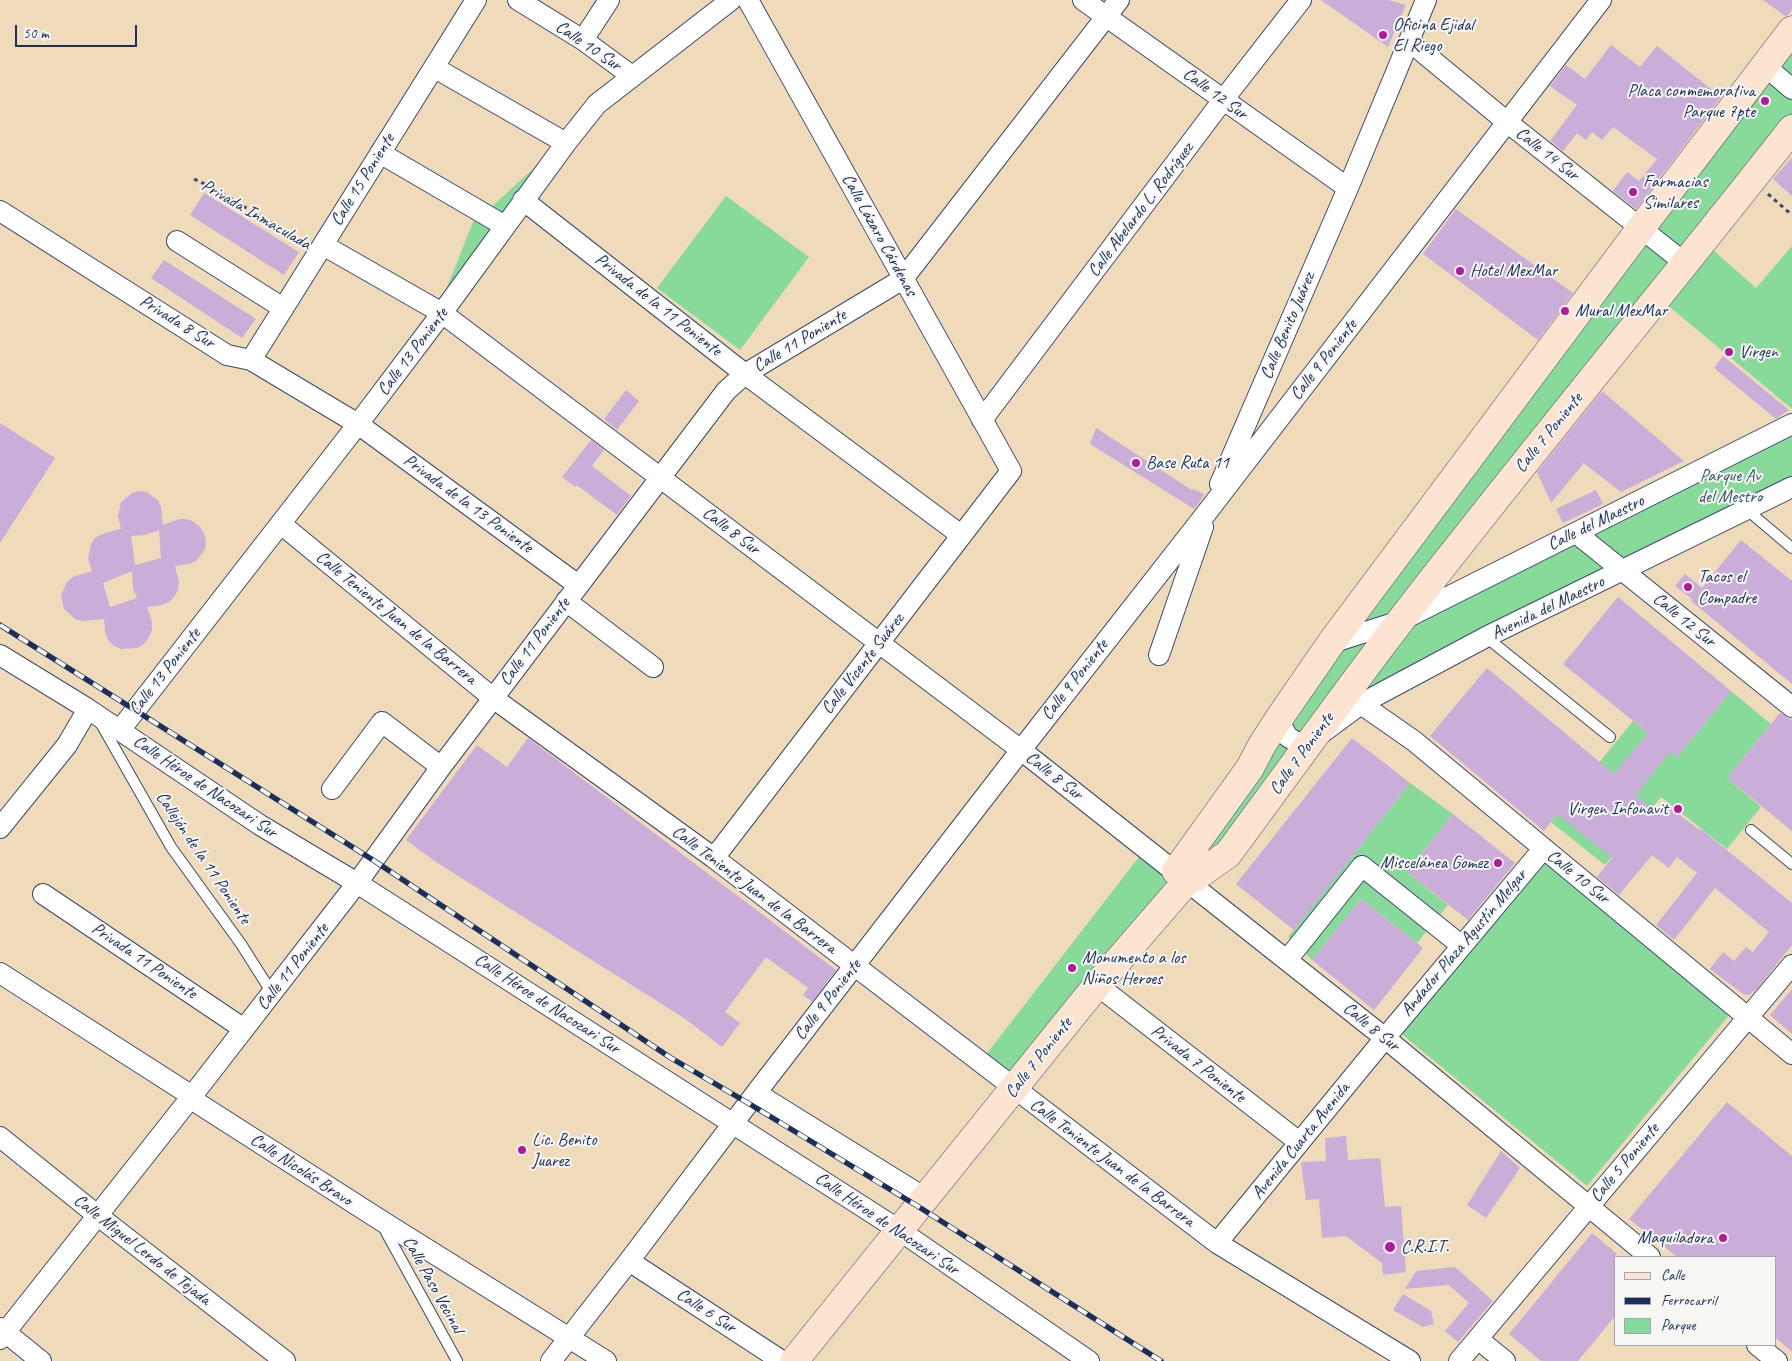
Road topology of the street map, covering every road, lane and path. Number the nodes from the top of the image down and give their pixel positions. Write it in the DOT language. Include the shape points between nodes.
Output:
graph roads {
  1 [pos="476,0"];
  2 [pos="518,0"];
  3 [pos="609,0"];
  4 [pos="731,0"];
  5 [pos="748,0"];
  6 [pos="1083,0"];
  7 [pos="1119,0"];
  8 [pos="1301,0"];
  9 [pos="1602,0"];
  10 [pos="1426,1"];
  11 [pos="1107,16"];
  12 [pos="1792,30"];
  13 [pos="583,40"];
  14 [pos="1409,41"];
  15 [pos="1765,66"];
  16 [pos="434,68"];
  17 [pos="632,76"];
  18 [pos="1792,89"];
  19 [pos="1223,100"];
  20 [pos="1507,122"];
  21 [pos="1792,129"];
  22 [pos="566,144"];
  23 [pos="380,153"];
  24 [pos="194,179"];
  25 [pos="1752,180"];
  26 [pos="1348,188"];
  27 [pos="523,200"];
  28 [pos="0,210"];
  29 [pos="1792,215"];
  30 [pos="506,226"];
  31 [pos="1641,228"];
  32 [pos="178,241"];
  33 [pos="321,248"];
  34 [pos="1686,264"];
  35 [pos="903,279"];
  36 [pos="283,308"];
  37 [pos="442,313"];
  38 [pos="251,360"];
  39 [pos="745,374"];
  40 [pos="982,420"];
  41 [pos="358,424"];
  42 [pos="1792,424"];
  43 [pos="1011,470"];
  44 [pos="660,477"];
  45 [pos="1792,487"];
  46 [pos="1746,509"];
  47 [pos="1208,511"];
  48 [pos="282,524"];
  49 [pos="1576,533"];
  50 [pos="961,535"];
  51 [pos="1792,548"];
  52 [pos="1624,571"];
  53 [pos="578,585"];
  54 [pos="566,601"];
  55 [pos="1400,621"];
  56 [pos="1486,638"];
  57 [pos="879,643"];
  58 [pos="1331,643"];
  59 [pos="0,655"];
  60 [pos="1159,655"];
  61 [pos="653,667"];
  62 [pos="493,698"];
  63 [pos="1361,704"];
  64 [pos="1792,707"];
  65 [pos="92,711"];
  66 [pos="1278,720"];
  67 [pos="120,730"];
  68 [pos="1610,737"];
  69 [pos="1311,741"];
  70 [pos="1021,750"];
  71 [pos="441,767"];
  72 [pos="332,788"];
  73 [pos="0,828"];
  74 [pos="1751,830"];
  75 [pos="1543,849"];
  76 [pos="714,858"];
  77 [pos="1792,864"];
  78 [pos="1181,876"];
  79 [pos="357,883"];
  80 [pos="43,894"];
  81 [pos="1462,946"];
  82 [pos="1287,960"];
  83 [pos="1792,965"];
  84 [pos="854,967"];
  85 [pos="0,973"];
  86 [pos="1097,985"];
  87 [pos="272,993"];
  88 [pos="1748,1018"];
  89 [pos="244,1029"];
  90 [pos="1385,1038"];
  91 [pos="1792,1054"];
  92 [pos="1015,1089"];
  93 [pos="756,1093"];
  94 [pos="192,1096"];
  95 [pos="733,1123"];
  96 [pos="0,1137"];
  97 [pos="1299,1142"];
  98 [pos="925,1198"];
  99 [pos="1588,1206"];
  100 [pos="97,1215"];
  101 [pos="385,1223"];
  102 [pos="899,1230"];
  103 [pos="1217,1243"];
  104 [pos="1649,1256"];
  105 [pos="629,1261"];
  106 [pos="2,1333"];
  107 [pos="569,1337"];
  108 [pos="1478,1339"];
  109 [pos="1758,1346"];
  110 [pos="41,1361"];
  111 [pos="285,1361"];
  112 [pos="457,1361"];
  113 [pos="551,1361"];
  114 [pos="606,1361"];
  115 [pos="782,1361"];
  116 [pos="794,1361"];
  117 [pos="1089,1361"];
  118 [pos="1410,1361"];
  119 [pos="1459,1361"];
  120 [pos="1505,1361"];
  121 [pos="1777,1361"];
  1 -- 16 [label="street, Calle 15 Poniente"];
  2 -- 13 [label="street, Calle 10 Sur"];
  3 -- 13 [label="street"];
  4 -- 17 [label="street, Calle 13 Poniente"];
  5 -- 35 [label="street, Calle Lázaro Cárdenas"];
  6 -- 11 [label="street, Calle 12 Sur"];
  7 -- 11 [label="street, Calle 11 Poniente"];
  8 -- 19 [label="street, Calle Abelardo L. Rodríguez"];
  9 -- 20 [label="street, Calle 9 Poniente"];
  10 -- 14 [label="street, Calle Benito Juárez"];
  11 -- 19 [label="street, Calle 12 Sur"];
  11 -- 35 [label="street, Calle 11 Poniente"];
  12 -- 15 [label="main road, Calle 7 Poniente"];
  13 -- 17 [label="street, Calle 10 Sur"];
  14 -- 20 [label="street, Calle 14 Sur"];
  14 -- 26 [label="street, Calle Benito Juárez"];
  15 -- 18 [label="street"];
  15 -- 31 [label="main road, Calle 7 Poniente"];
  16 -- 22 [label="street"];
  16 -- 23 [label="street, Calle 15 Poniente"];
  17 -- 22 [label="street, Calle 13 Poniente" via="597,104"];
  19 -- 26 [label="street, Calle 12 Sur"];
  19 -- 40 [label="street, Calle Abelardo L. Rodríguez"];
  20 -- 31 [label="street, Calle 14 Sur"];
  20 -- 47 [label="street, Calle 9 Poniente"];
  21 -- 25 [label="main road, Calle 7 Poniente"];
  22 -- 27 [label="street, Calle 13 Poniente"];
  23 -- 30 [label="street"];
  23 -- 33 [label="street, Calle 15 Poniente"];
  24 -- 33 [label="path, Privada Inmaculada"];
  25 -- 29 [label="path"];
  25 -- 34 [label="main road, Calle 7 Poniente"];
  26 -- 47 [label="street, Calle Benito Juárez"];
  27 -- 30 [label="street, Calle 13 Poniente"];
  27 -- 39 [label="street, Privada de la 11 Poniente"];
  28 -- 38 [label="street, Privada 8 Sur" via="228,355"];
  30 -- 37 [label="street, Calle 13 Poniente"];
  31 -- 34 [label="street, Calle 14 Sur"];
  31 -- 58 [label="main road, Calle 7 Poniente"];
  32 -- 36 [label="street"];
  33 -- 36 [label="street, Calle 15 Poniente"];
  33 -- 37 [label="street, Calle 8 Sur"];
  34 -- 55 [label="main road, Calle 7 Poniente"];
  35 -- 39 [label="street, Calle 11 Poniente"];
  35 -- 40 [label="street, Calle Lázaro Cárdenas"];
  36 -- 38 [label="street, Calle 15 Poniente"];
  37 -- 41 [label="street, Calle 13 Poniente"];
  37 -- 44 [label="street, Calle 8 Sur"];
  38 -- 41 [label="street, Privada 8 Sur"];
  39 -- 44 [label="street, Calle 11 Poniente" via="726,391"];
  39 -- 50 [label="street, Privada de la 11 Poniente"];
  40 -- 43 [label="street, Calle Lázaro Cárdenas"];
  41 -- 48 [label="street, Calle 13 Poniente"];
  41 -- 53 [label="street, Privada de la 13 Poniente"];
  42 -- 49 [label="street, Calle del Maestro"];
  43 -- 50 [label="street, Calle Vicente Suárez"];
  44 -- 53 [label="street, Calle 11 Poniente"];
  44 -- 57 [label="street, Calle 8 Sur"];
  45 -- 46 [label="street, Avenida del Maestro"];
  46 -- 51 [label="lane"];
  46 -- 52 [label="street, Avenida del Maestro"];
  47 -- 60 [label="street, Calle Benito Juárez"];
  47 -- 70 [label="street, Calle 9 Poniente"];
  48 -- 62 [label="street, Calle Teniente Juan de la Barrera"];
  48 -- 67 [label="street, Calle 13 Poniente"];
  49 -- 52 [label="street, Calle 12 Sur"];
  49 -- 55 [label="street, Calle del Maestro"];
  50 -- 57 [label="street, Calle Vicente Suárez"];
  52 -- 56 [label="street, Avenida del Maestro"];
  52 -- 64 [label="street, Calle 12 Sur"];
  53 -- 54 [label="street, Calle 11 Poniente"];
  54 -- 61 [label="street"];
  54 -- 62 [label="street, Calle 11 Poniente"];
  55 -- 58 [label="street, Calle del Maestro"];
  55 -- 69 [label="main road, Calle 7 Poniente"];
  56 -- 63 [label="street, Avenida del Maestro"];
  56 -- 68 [label="lane"];
  57 -- 70 [label="street, Calle 8 Sur"];
  57 -- 76 [label="street, Calle Vicente Suárez"];
  58 -- 66 [label="main road, Calle 7 Poniente"];
  59 -- 65 [label="street, Calle Héroe de Nacozari Sur"];
  62 -- 71 [label="street, Calle 11 Poniente"];
  62 -- 76 [label="street, Calle Teniente Juan de la Barrera"];
  63 -- 69 [label="street, Avenida del Maestro"];
  63 -- 75 [label="street, Calle 10 Sur" via="1414,741"];
  65 -- 67 [label="street, Calle Héroe de Nacozari Sur"];
  65 -- 73 [label="street"];
  65 -- 87 [label="lane, Callejón de la 11 Poniente" via="171,847"];
  66 -- 69 [label="street" via="1288,737 1298,743"];
  66 -- 78 [label="main road, Calle 7 Poniente"];
  67 -- 79 [label="street, Calle Héroe de Nacozari Sur" via="260,825"];
  69 -- 78 [label="main road, Calle 7 Poniente" via="1228,854 1194,878"];
  70 -- 78 [label="street, Calle 8 Sur"];
  70 -- 84 [label="street, Calle 9 Poniente"];
  71 -- 72 [label="street" via="382,722"];
  71 -- 79 [label="street, Calle 11 Poniente"];
  74 -- 77 [label="lane"];
  75 -- 81 [label="street, Andador Plaza Agustín Melgar"];
  75 -- 88 [label="street, Calle 10 Sur"];
  76 -- 84 [label="street, Calle Teniente Juan de la Barrera"];
  78 -- 82 [label="street, Calle 8 Sur"];
  78 -- 86 [label="main road, Calle 7 Poniente"];
  79 -- 87 [label="street, Calle 11 Poniente"];
  79 -- 95 [label="street, Calle Héroe de Nacozari Sur"];
  80 -- 89 [label="street, Privada 11 Poniente"];
  81 -- 82 [label="street" via="1362,866"];
  81 -- 90 [label="street, Andador Plaza Agustín Melgar"];
  82 -- 90 [label="street, Calle 8 Sur"];
  83 -- 88 [label="street, Calle 5 Poniente"];
  84 -- 92 [label="street, Calle Teniente Juan de la Barrera"];
  84 -- 93 [label="street, Calle 9 Poniente"];
  85 -- 94 [label="street, Calle Nicolás Bravo"];
  86 -- 92 [label="main road, Calle 7 Poniente"];
  86 -- 97 [label="street, Privada 7 Poniente"];
  87 -- 89 [label="street, Calle 11 Poniente"];
  88 -- 91 [label="street, Calle 10 Sur"];
  88 -- 99 [label="street, Calle 5 Poniente"];
  89 -- 94 [label="street, Calle 11 Poniente"];
  90 -- 97 [label="street, Avenida Cuarta Avenida"];
  90 -- 99 [label="street, Calle 8 Sur"];
  92 -- 98 [label="main road, Calle 7 Poniente"];
  92 -- 103 [label="street, Calle Teniente Juan de la Barrera"];
  93 -- 95 [label="street, Calle 9 Poniente"];
  93 -- 98 [label="street"];
  94 -- 100 [label="street, Calle 11 Poniente"];
  94 -- 101 [label="street, Calle Nicolás Bravo" via="199,1104"];
  95 -- 102 [label="street, Calle Héroe de Nacozari Sur"];
  95 -- 105 [label="street, Calle 9 Poniente"];
  96 -- 100 [label="street, Calle Miguel Lerdo de Tejada"];
  97 -- 103 [label="street, Avenida Cuarta Avenida"];
  98 -- 102 [label="main road, Calle 7 Poniente"];
  99 -- 104 [label="street, Calle 8 Sur"];
  99 -- 108 [label="street, Calle 5 Poniente"];
  100 -- 106 [label="street, Calle 11 Poniente"];
  100 -- 111 [label="street, Calle Miguel Lerdo de Tejada"];
  101 -- 107 [label="street, Calle Nicolás Bravo"];
  101 -- 112 [label="lane, Calle Paso Vecinal" via="386,1232"];
  102 -- 116 [label="main road, Calle 7 Poniente"];
  102 -- 117 [label="street, Calle Héroe de Nacozari Sur"];
  103 -- 118 [label="street, Calle Teniente Juan de la Barrera"];
  105 -- 107 [label="street, Calle 9 Poniente"];
  105 -- 115 [label="street, Calle 6 Sur"];
  106 -- 110 [label="street"];
  107 -- 113 [label="street, Calle 9 Poniente"];
  107 -- 114 [label="street, Calle Nicolás Bravo"];
  108 -- 119 [label="street, Calle 5 Poniente"];
  108 -- 120 [label="street"];
  109 -- 121 [label="street"];
}
